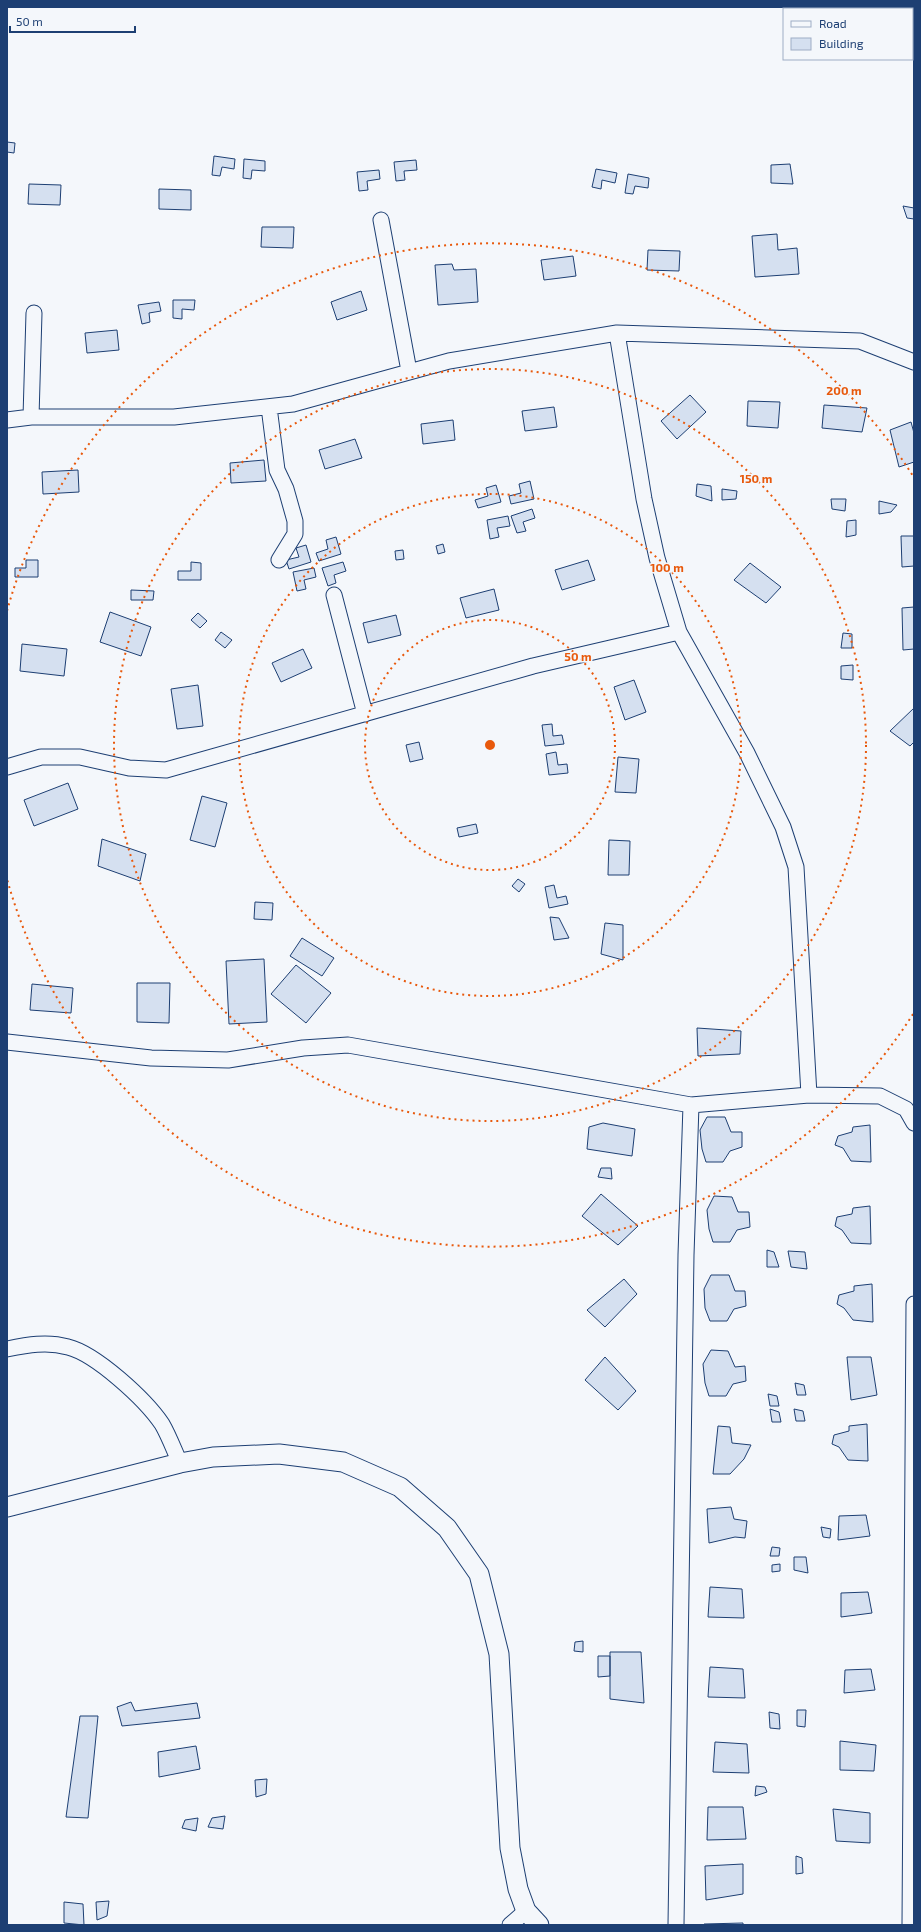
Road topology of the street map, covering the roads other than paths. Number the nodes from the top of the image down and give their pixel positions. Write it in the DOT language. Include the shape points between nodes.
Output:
graph roads {
  1 [pos="381,220"];
  2 [pos="34,313"];
  3 [pos="617,333"];
  4 [pos="914,362"];
  5 [pos="409,371"];
  6 [pos="269,407"];
  7 [pos="32,417"];
  8 [pos="7,420"];
  9 [pos="279,560"];
  10 [pos="334,595"];
  11 [pos="679,632"];
  12 [pos="364,714"];
  13 [pos="7,767"];
  14 [pos="7,1042"];
  15 [pos="809,1095"];
  16 [pos="691,1105"];
  17 [pos="914,1123"];
  18 [pos="914,1304"];
  19 [pos="7,1349"];
  20 [pos="180,1463"];
  21 [pos="7,1507"];
  22 [pos="526,1911"];
  23 [pos="510,1925"];
  24 [pos="538,1925"];
  25 [pos="676,1925"];
  26 [pos="910,1925"];
  1 -- 5 [label="street"];
  2 -- 7 [label="street"];
  3 -- 4 [label="street" via="860,341"];
  3 -- 5 [label="street"];
  3 -- 11 [label="street" via="644,499 657,558"];
  5 -- 6 [label="street" via="293,404"];
  6 -- 7 [label="street" via="174,417"];
  6 -- 9 [label="street" via="277,470 286,489 295,522 295,534"];
  7 -- 8 [label="street"];
  10 -- 12 [label="street"];
  11 -- 12 [label="street" via="533,666"];
  11 -- 15 [label="street" via="747,754 783,827 796,867"];
  12 -- 13 [label="street" via="166,770 129,768 80,757 41,757"];
  14 -- 16 [label="street" via="151,1058 228,1060 303,1048 348,1045"];
  15 -- 16 [label="street"];
  15 -- 17 [label="street" via="880,1096 906,1109"];
  16 -- 25 [label="street" via="686,1263"];
  18 -- 26 [label="street"];
  19 -- 20 [label="street" via="33,1343 68,1347 99,1361 135,1394 162,1424"];
  20 -- 21 [label="street"];
  20 -- 22 [label="street" via="213,1457 280,1454 343,1462 400,1487 447,1528 479,1574 499,1654 510,1848 518,1889"];
  22 -- 23 [label="street"];
  22 -- 24 [label="street"];
}
